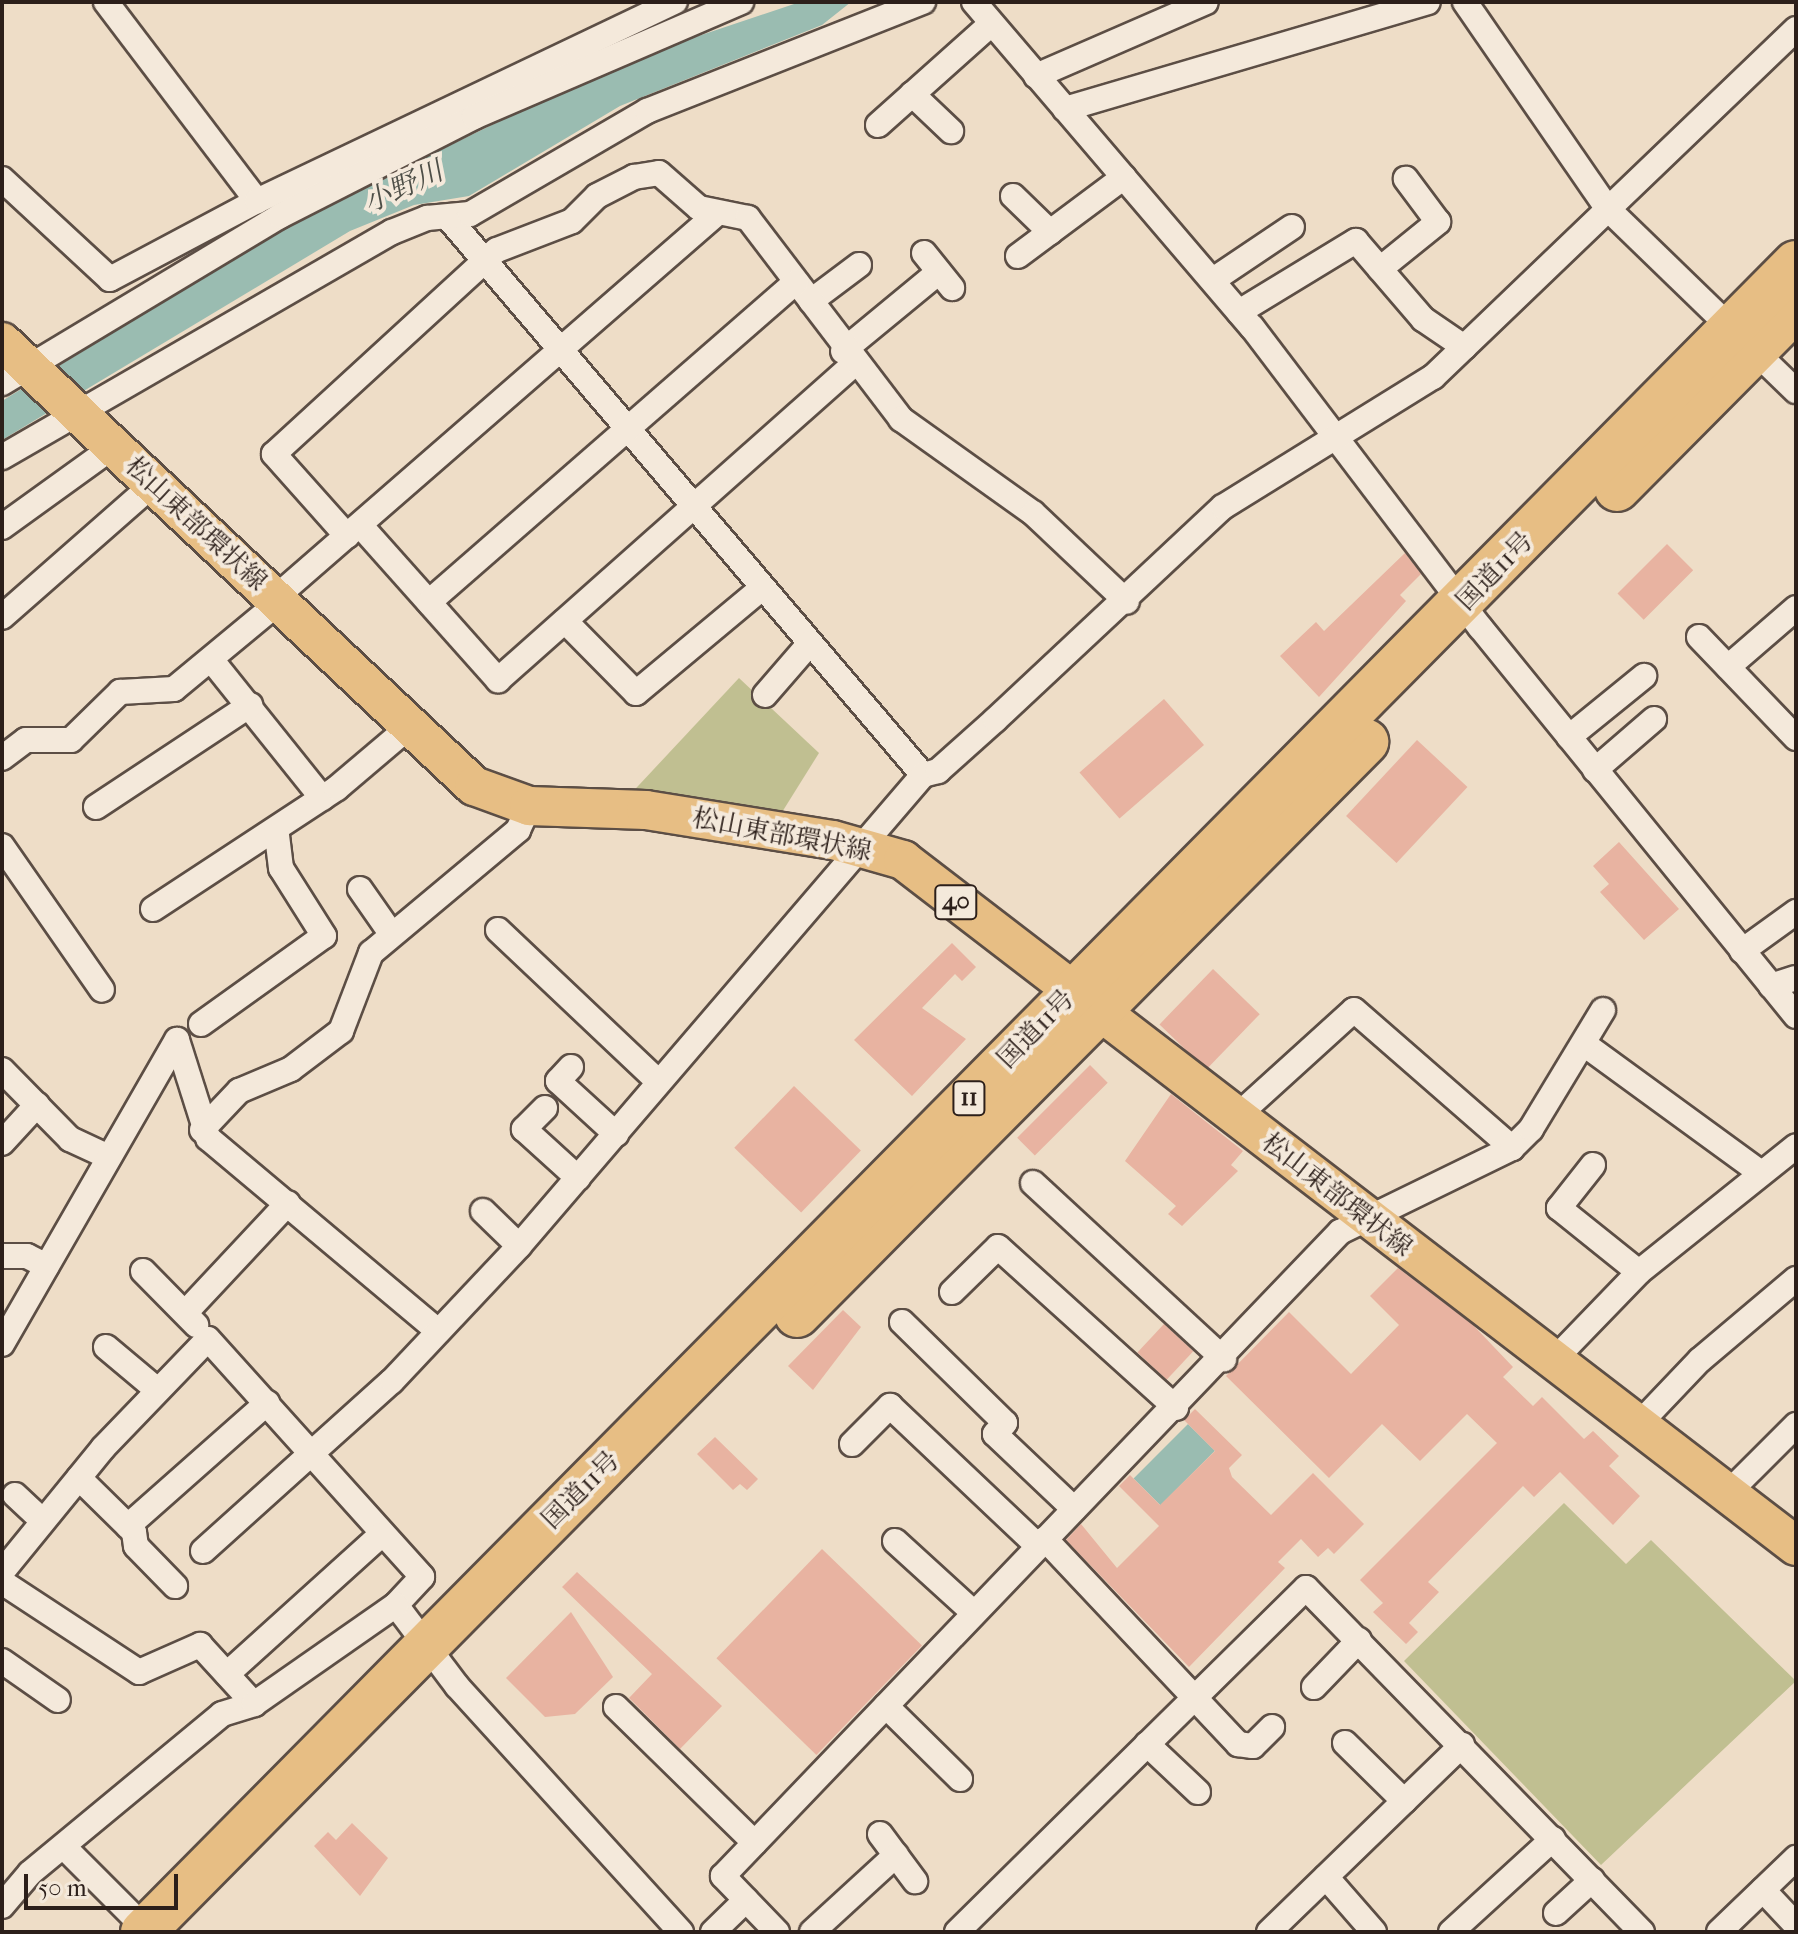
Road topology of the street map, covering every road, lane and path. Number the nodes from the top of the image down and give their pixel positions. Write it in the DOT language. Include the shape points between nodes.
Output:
graph roads {
  1 [pos="106,2"];
  2 [pos="675,2"];
  3 [pos="741,2"];
  4 [pos="923,2"];
  5 [pos="974,2"];
  6 [pos="1206,2"];
  7 [pos="1428,2"];
  8 [pos="1465,2"];
  9 [pos="991,24"];
  10 [pos="1796,29"];
  11 [pos="1036,76"];
  12 [pos="912,94"];
  13 [pos="1065,109"];
  14 [pos="878,125"];
  15 [pos="951,131"];
  16 [pos="1124,177"];
  17 [pos="2,179"];
  18 [pos="1418,185"];
  19 [pos="1013,196"];
  20 [pos="257,201"];
  21 [pos="1607,208"];
  22 [pos="714,216"];
  23 [pos="450,220"];
  24 [pos="1292,227"];
  25 [pos="1050,232"];
  26 [pos="1018,256"];
  27 [pos="485,261"];
  28 [pos="1796,263"];
  29 [pos="859,265"];
  30 [pos="1380,269"];
  31 [pos="938,271"];
  32 [pos="1213,280"];
  33 [pos="796,282"];
  34 [pos="811,301"];
  35 [pos="1796,309"];
  36 [pos="1239,312"];
  37 [pos="1746,337"];
  38 [pos="1464,347"];
  39 [pos="561,350"];
  40 [pos="848,358"];
  41 [pos="16,365"];
  42 [pos="1796,391"];
  43 [pos="74,409"];
  44 [pos="628,429"];
  45 [pos="1337,435"];
  46 [pos="113,447"];
  47 [pos="2,457"];
  48 [pos="152,485"];
  49 [pos="695,508"];
  50 [pos="2,527"];
  51 [pos="354,530"];
  52 [pos="763,587"];
  53 [pos="277,600"];
  54 [pos="429,602"];
  55 [pos="1127,602"];
  56 [pos="1796,608"];
  57 [pos="1471,615"];
  58 [pos="2,617"];
  59 [pos="565,621"];
  60 [pos="1699,637"];
  61 [pos="810,643"];
  62 [pos="214,663"];
  63 [pos="1728,667"];
  64 [pos="1644,676"];
  65 [pos="765,695"];
  66 [pos="250,705"];
  67 [pos="1654,719"];
  68 [pos="410,726"];
  69 [pos="1569,737"];
  70 [pos="1796,738"];
  71 [pos="2,758"];
  72 [pos="1595,770"];
  73 [pos="923,775"];
  74 [pos="322,798"];
  75 [pos="529,806"];
  76 [pos="96,807"];
  77 [pos="276,829"];
  78 [pos="2,846"];
  79 [pos="855,846"];
  80 [pos="360,889"];
  81 [pos="153,909"];
  82 [pos="1796,912"];
  83 [pos="498,930"];
  84 [pos="390,932"];
  85 [pos="1742,951"];
  86 [pos="1796,978"];
  87 [pos="1771,986"];
  88 [pos="102,990"];
  89 [pos="1085,1002"];
  90 [pos="1603,1010"];
  91 [pos="1796,1016"];
  92 [pos="201,1024"];
  93 [pos="1584,1044"];
  94 [pos="571,1067"];
  95 [pos="2,1070"];
  96 [pos="659,1082"];
  97 [pos="37,1105"];
  98 [pos="545,1108"];
  99 [pos="1236,1117"];
  100 [pos="202,1130"];
  101 [pos="616,1134"];
  102 [pos="2,1143"];
  103 [pos="1796,1146"];
  104 [pos="1512,1148"];
  105 [pos="109,1157"];
  106 [pos="1593,1165"];
  107 [pos="1761,1173"];
  108 [pos="578,1178"];
  109 [pos="1033,1183"];
  110 [pos="288,1203"];
  111 [pos="483,1211"];
  112 [pos="1364,1216"];
  113 [pos="519,1246"];
  114 [pos="2,1256"];
  115 [pos="47,1266"];
  116 [pos="143,1271"];
  117 [pos="1639,1272"];
  118 [pos="1796,1279"];
  119 [pos="952,1292"];
  120 [pos="186,1312"];
  121 [pos="902,1322"];
  122 [pos="438,1331"];
  123 [pos="208,1339"];
  124 [pos="2,1344"];
  125 [pos="106,1347"];
  126 [pos="1224,1359"];
  127 [pos="1553,1361"];
  128 [pos="156,1389"];
  129 [pos="267,1403"];
  130 [pos="1176,1408"];
  131 [pos="1638,1425"];
  132 [pos="1796,1425"];
  133 [pos="852,1444"];
  134 [pos="313,1454"];
  135 [pos="79,1478"];
  136 [pos="1727,1494"];
  137 [pos="15,1495"];
  138 [pos="1074,1509"];
  139 [pos="43,1521"];
  140 [pos="128,1526"];
  141 [pos="381,1535"];
  142 [pos="1794,1540"];
  143 [pos="895,1541"];
  144 [pos="1042,1543"];
  145 [pos="203,1551"];
  146 [pos="2,1572"];
  147 [pos="2,1582"];
  148 [pos="174,1587"];
  149 [pos="396,1605"];
  150 [pos="974,1613"];
  151 [pos="1359,1640"];
  152 [pos="437,1656"];
  153 [pos="2,1661"];
  154 [pos="227,1674"];
  155 [pos="1314,1687"];
  156 [pos="1193,1697"];
  157 [pos="58,1700"];
  158 [pos="254,1704"];
  159 [pos="886,1706"];
  160 [pos="616,1707"];
  161 [pos="1272,1727"];
  162 [pos="1345,1743"];
  163 [pos="1147,1744"];
  164 [pos="1462,1745"];
  165 [pos="960,1779"];
  166 [pos="1198,1792"];
  167 [pos="1404,1801"];
  168 [pos="880,1834"];
  169 [pos="1553,1839"];
  170 [pos="755,1843"];
  171 [pos="65,1848"];
  172 [pos="896,1855"];
  173 [pos="1796,1858"];
  174 [pos="1326,1877"];
  175 [pos="1592,1880"];
  176 [pos="915,1881"];
  177 [pos="1763,1890"];
  178 [pos="746,1900"];
  179 [pos="2,1906"];
  180 [pos="1556,1913"];
  181 [pos="1796,1925"];
  182 [pos="156,1931"];
  183 [pos="959,1931"];
  184 [pos="681,1932"];
  185 [pos="713,1932"];
  186 [pos="777,1932"];
  187 [pos="812,1932"];
  188 [pos="1269,1932"];
  189 [pos="1374,1932"];
  190 [pos="1451,1932"];
  191 [pos="1642,1932"];
  192 [pos="1719,1932"];
  1 -- 20 [label="street"];
  2 -- 20 [label="street"];
  3 -- 41 [label="street" via="474,117 335,187"];
  4 -- 23 [label="street" via="647,111"];
  5 -- 9 [label="street"];
  6 -- 11 [label="street"];
  7 -- 13 [label="street"];
  8 -- 21 [label="street"];
  9 -- 11 [label="street"];
  9 -- 12 [label="street"];
  10 -- 21 [label="street"];
  11 -- 13 [label="street"];
  12 -- 14 [label="street"];
  12 -- 15 [label="street"];
  13 -- 16 [label="street"];
  16 -- 25 [label="street"];
  16 -- 32 [label="street"];
  17 -- 20 [label="street" via="110,279"];
  18 -- 30 [label="street" via="1438,222"];
  19 -- 25 [label="street"];
  21 -- 37 [label="street"];
  21 -- 38 [label="street"];
  22 -- 27 [label="street" via="671,178 648,173 597,196 572,221"];
  22 -- 33 [label="street" via="748,218"];
  22 -- 39 [label="street"];
  23 -- 27 [label="street"];
  23 -- 43 [label="street" via="427,218 392,232"];
  24 -- 32 [label="street"];
  25 -- 26 [label="street"];
  27 -- 39 [label="street"];
  27 -- 51 [label="street" via="470,282 274,454"];
  28 -- 37 [label="highway, 国道11号 / 11"];
  29 -- 34 [label="street"];
  30 -- 36 [label="street" via="1356,241"];
  30 -- 38 [label="street" via="1423,319"];
  31 -- 40 [label="street"];
  32 -- 36 [label="street"];
  33 -- 34 [label="street"];
  33 -- 44 [label="street"];
  34 -- 40 [label="street"];
  35 -- 37 [label="highway, 国道11号 / 11"];
  36 -- 45 [label="street"];
  37 -- 42 [label="street"];
  37 -- 57 [label="highway, 国道11号 / 11"];
  38 -- 45 [label="street" via="1433,377"];
  39 -- 44 [label="street"];
  39 -- 51 [label="street"];
  40 -- 49 [label="street"];
  40 -- 55 [label="street" via="927,442 1033,513"];
  41 -- 43 [label="main road, 松山東部環状線 / 40"];
  43 -- 46 [label="main road, 松山東部環状線 / 40"];
  43 -- 47 [label="street"];
  44 -- 49 [label="street"];
  44 -- 54 [label="street"];
  45 -- 55 [label="street" via="1223,507"];
  45 -- 57 [label="street"];
  46 -- 48 [label="main road, 松山東部環状線 / 40"];
  46 -- 50 [label="street"];
  48 -- 53 [label="main road, 松山東部環状線 / 40"];
  48 -- 58 [label="street"];
  49 -- 52 [label="street"];
  49 -- 59 [label="street"];
  51 -- 53 [label="street"];
  51 -- 54 [label="street"];
  52 -- 59 [label="street" via="636,693"];
  52 -- 61 [label="street"];
  53 -- 62 [label="street"];
  53 -- 68 [label="main road, 松山東部環状線 / 40"];
  54 -- 59 [label="street" via="498,680"];
  55 -- 73 [label="street" via="938,771"];
  56 -- 63 [label="street"];
  57 -- 69 [label="street"];
  57 -- 89 [label="highway, 国道11号 / 11"];
  60 -- 63 [label="street"];
  61 -- 65 [label="street"];
  61 -- 73 [label="street"];
  62 -- 66 [label="street"];
  62 -- 71 [label="street" via="174,689 120,692 71,740 26,740"];
  63 -- 70 [label="street"];
  64 -- 69 [label="street"];
  66 -- 74 [label="street"];
  66 -- 76 [label="street"];
  67 -- 72 [label="street"];
  68 -- 74 [label="street"];
  68 -- 75 [label="main road, 松山東部環状線 / 40" via="474,786"];
  69 -- 72 [label="street"];
  72 -- 85 [label="street"];
  73 -- 79 [label="street"];
  74 -- 77 [label="street"];
  75 -- 79 [label="main road, 松山東部環状線 / 40" via="646,810"];
  75 -- 84 [label="street" via="518,830"];
  77 -- 81 [label="street"];
  77 -- 92 [label="street" via="281,868 324,936"];
  78 -- 88 [label="street"];
  79 -- 89 [label="main road, 松山東部環状線 / 40" via="903,860"];
  79 -- 96 [label="street"];
  80 -- 84 [label="street"];
  82 -- 85 [label="street"];
  83 -- 96 [label="street"];
  84 -- 100 [label="street" via="371,953 341,1031 291,1069 239,1091"];
  85 -- 87 [label="street"];
  86 -- 87 [label="street"];
  87 -- 91 [label="street"];
  89 -- 99 [label="main road, 松山東部環状線 / 40"];
  89 -- 152 [label="highway, 国道11号 / 11"];
  90 -- 93 [label="street"];
  93 -- 104 [label="street" via="1546,1111"];
  93 -- 107 [label="street"];
  94 -- 101 [label="street" via="558,1081"];
  95 -- 97 [label="street"];
  96 -- 101 [label="street"];
  97 -- 102 [label="street"];
  97 -- 105 [label="street" via="70,1139"];
  98 -- 108 [label="street" via="524,1129"];
  99 -- 104 [label="street" via="1354,1010"];
  99 -- 112 [label="main road, 松山東部環状線 / 40"];
  100 -- 105 [label="street" via="177,1040"];
  100 -- 110 [label="street"];
  101 -- 108 [label="street"];
  103 -- 107 [label="street"];
  104 -- 112 [label="street"];
  105 -- 115 [label="street"];
  106 -- 117 [label="street" via="1559,1208"];
  107 -- 117 [label="street"];
  108 -- 113 [label="street"];
  109 -- 126 [label="street"];
  110 -- 120 [label="street"];
  110 -- 122 [label="street"];
  111 -- 113 [label="street"];
  112 -- 126 [label="street" via="1312,1258"];
  112 -- 127 [label="main road, 松山東部環状線 / 40"];
  113 -- 122 [label="street"];
  114 -- 115 [label="street" via="27,1256"];
  115 -- 124 [label="street"];
  116 -- 120 [label="street"];
  117 -- 127 [label="street"];
  118 -- 131 [label="street" via="1700,1360"];
  119 -- 130 [label="street" via="998,1247"];
  120 -- 123 [label="street"];
  121 -- 138 [label="street" via="1005,1423 995,1434"];
  122 -- 134 [label="street"];
  123 -- 128 [label="street"];
  123 -- 129 [label="street"];
  125 -- 128 [label="street"];
  126 -- 130 [label="street"];
  127 -- 131 [label="main road, 松山東部環状線 / 40"];
  128 -- 135 [label="street"];
  129 -- 134 [label="street"];
  129 -- 140 [label="street"];
  130 -- 138 [label="street"];
  131 -- 136 [label="main road, 松山東部環状線 / 40"];
  132 -- 136 [label="street"];
  133 -- 144 [label="street" via="890,1406"];
  134 -- 141 [label="street" via="320,1470"];
  134 -- 145 [label="street"];
  135 -- 139 [label="street"];
  135 -- 140 [label="street"];
  136 -- 142 [label="main road, 松山東部環状線 / 40"];
  137 -- 139 [label="street"];
  138 -- 144 [label="street"];
  139 -- 146 [label="street"];
  140 -- 148 [label="street" via="136,1546"];
  141 -- 149 [label="street" via="422,1577"];
  141 -- 154 [label="street"];
  143 -- 150 [label="street"];
  144 -- 150 [label="street"];
  144 -- 156 [label="street"];
  147 -- 154 [label="street" via="139,1672 200,1645"];
  149 -- 152 [label="street"];
  149 -- 158 [label="street"];
  150 -- 159 [label="street"];
  151 -- 155 [label="street"];
  151 -- 156 [label="street" via="1306,1588"];
  151 -- 164 [label="street"];
  152 -- 182 [label="highway, 国道11号 / 11"];
  152 -- 184 [label="street" via="517,1759"];
  153 -- 157 [label="street"];
  154 -- 158 [label="street"];
  156 -- 161 [label="street" via="1238,1744 1253,1746"];
  156 -- 163 [label="street"];
  158 -- 171 [label="street" via="222,1714"];
  159 -- 165 [label="street"];
  159 -- 170 [label="street"];
  160 -- 170 [label="street"];
  162 -- 167 [label="street"];
  163 -- 166 [label="street"];
  163 -- 183 [label="street"];
  164 -- 167 [label="street"];
  164 -- 169 [label="street"];
  167 -- 174 [label="street"];
  168 -- 172 [label="street"];
  169 -- 175 [label="street"];
  169 -- 190 [label="street"];
  170 -- 178 [label="street" via="723,1876"];
  171 -- 179 [label="street"];
  171 -- 182 [label="street"];
  172 -- 176 [label="street"];
  172 -- 187 [label="street"];
  173 -- 177 [label="street"];
  174 -- 188 [label="street"];
  174 -- 189 [label="street"];
  175 -- 180 [label="street"];
  175 -- 191 [label="street"];
  177 -- 181 [label="street"];
  177 -- 192 [label="street"];
  178 -- 185 [label="street"];
  178 -- 186 [label="street"];
}
